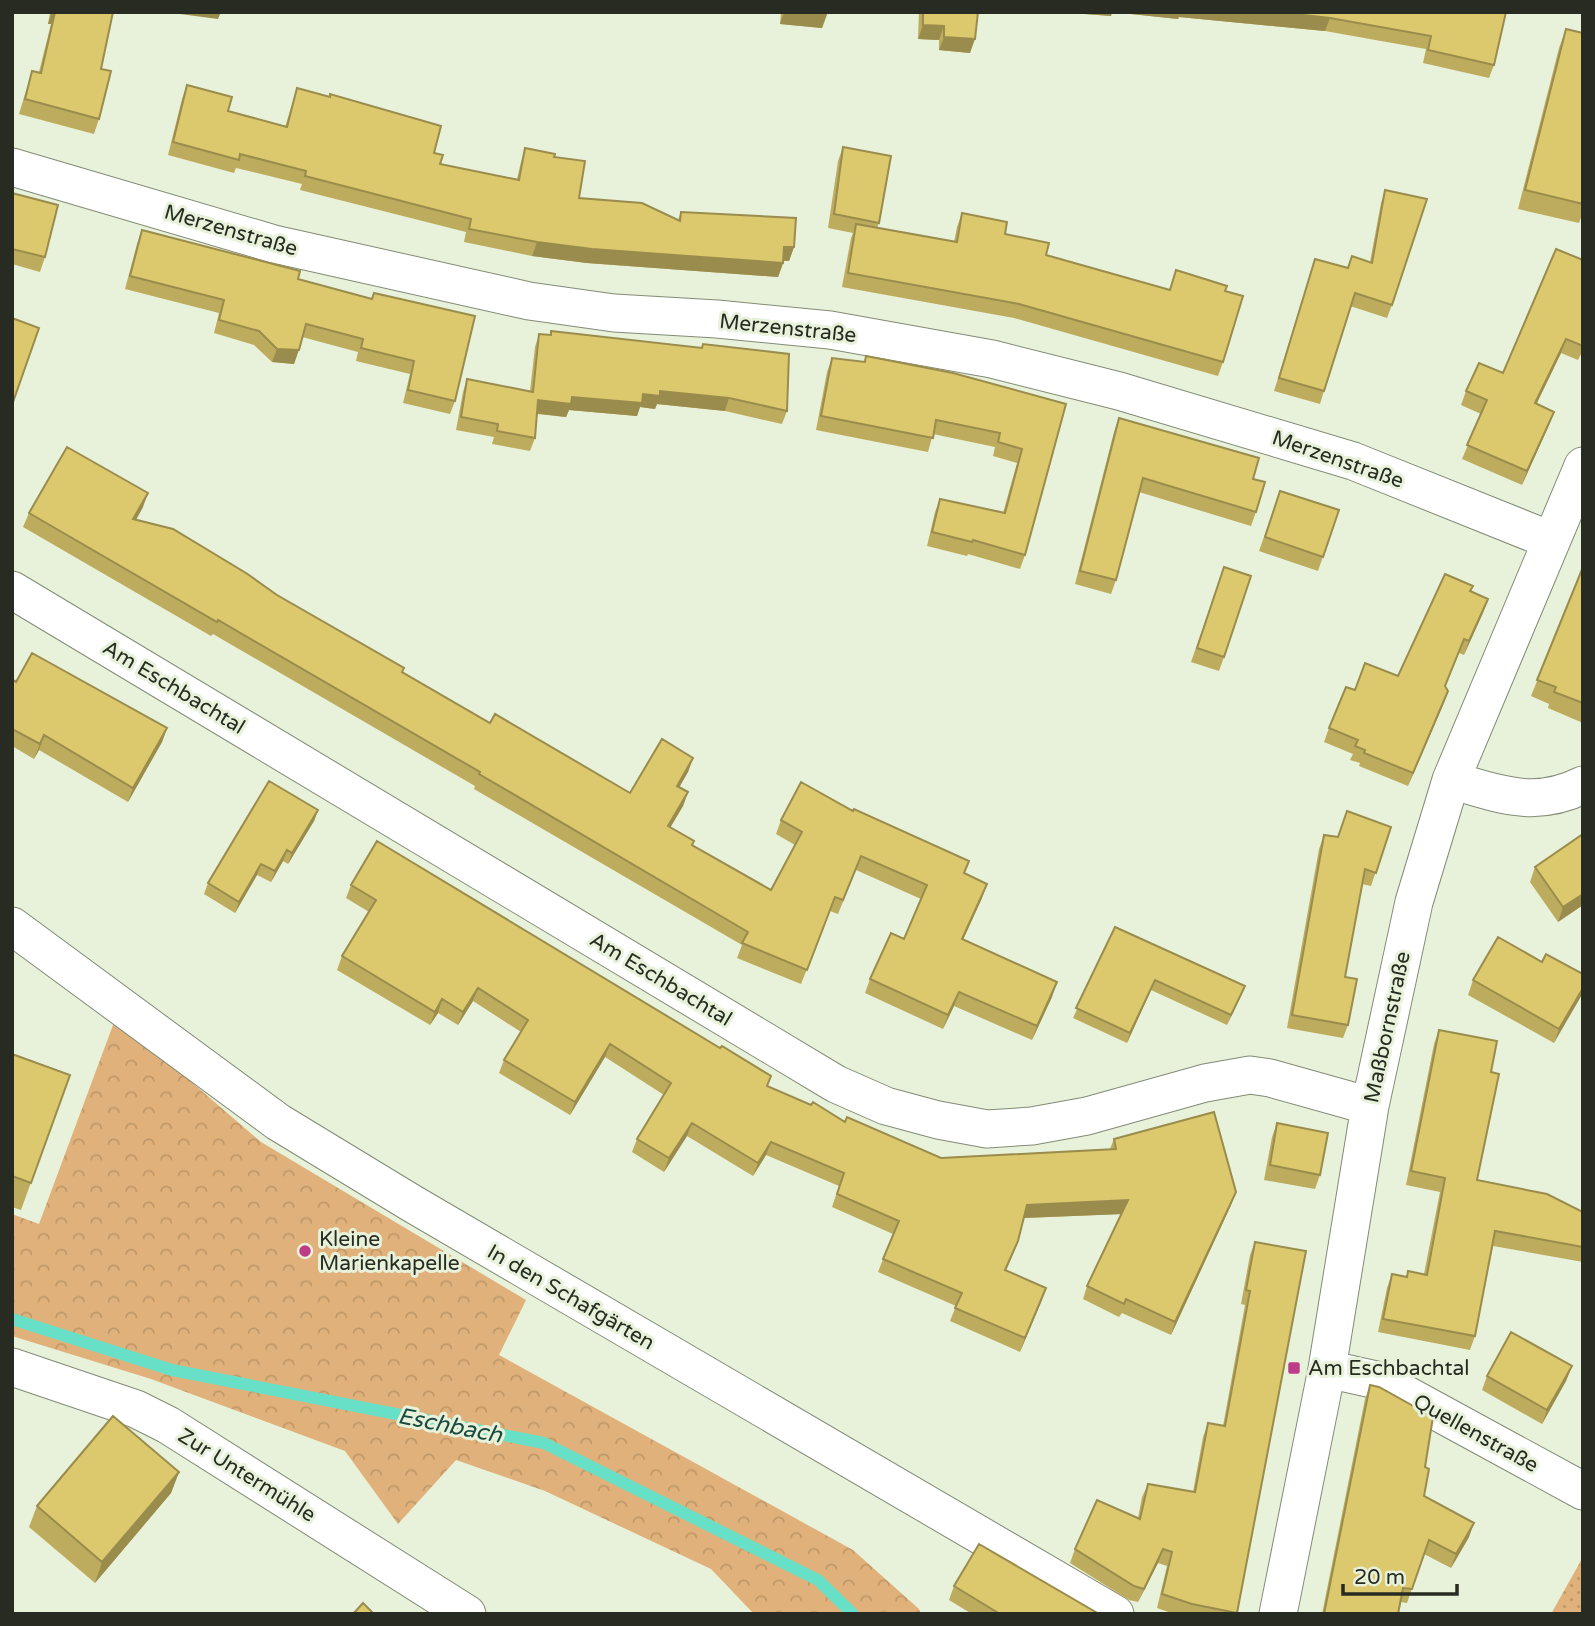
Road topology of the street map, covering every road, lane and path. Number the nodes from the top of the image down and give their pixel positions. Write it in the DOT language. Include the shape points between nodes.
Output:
graph roads {
  1 [pos="12,167"];
  2 [pos="1583,466"];
  3 [pos="1550,540"];
  4 [pos="12,590"];
  5 [pos="1451,780"];
  6 [pos="1583,785"];
  7 [pos="12,926"];
  8 [pos="1370,1106"];
  9 [pos="12,1367"];
  10 [pos="1327,1369"];
  11 [pos="1583,1491"];
  12 [pos="467,1614"];
  13 [pos="1115,1614"];
  14 [pos="1278,1614"];
  1 -- 3 [label="street, Merzenstraße" via="274,244 529,301 614,313 830,330 992,359 1119,391 1353,461"];
  2 -- 3 [label="street, Maßbornstraße"];
  3 -- 5 [label="street, Maßbornstraße"];
  4 -- 8 [label="street, Am Eschbachtal" via="836,1084 886,1106 987,1129 1032,1126 1250,1075"];
  5 -- 6 [label="street" via="1527,799"];
  5 -- 8 [label="street, Maßbornstraße" via="1414,902"];
  7 -- 13 [label="street, In den Schafgärten" via="278,1122"];
  8 -- 10 [label="street, Maßbornstraße"];
  9 -- 12 [label="street, Zur Untermühle" via="136,1409 168,1425"];
  10 -- 11 [label="street, Quellenstraße" via="1381,1381"];
  10 -- 14 [label="street, Maßbornstraße"];
}
